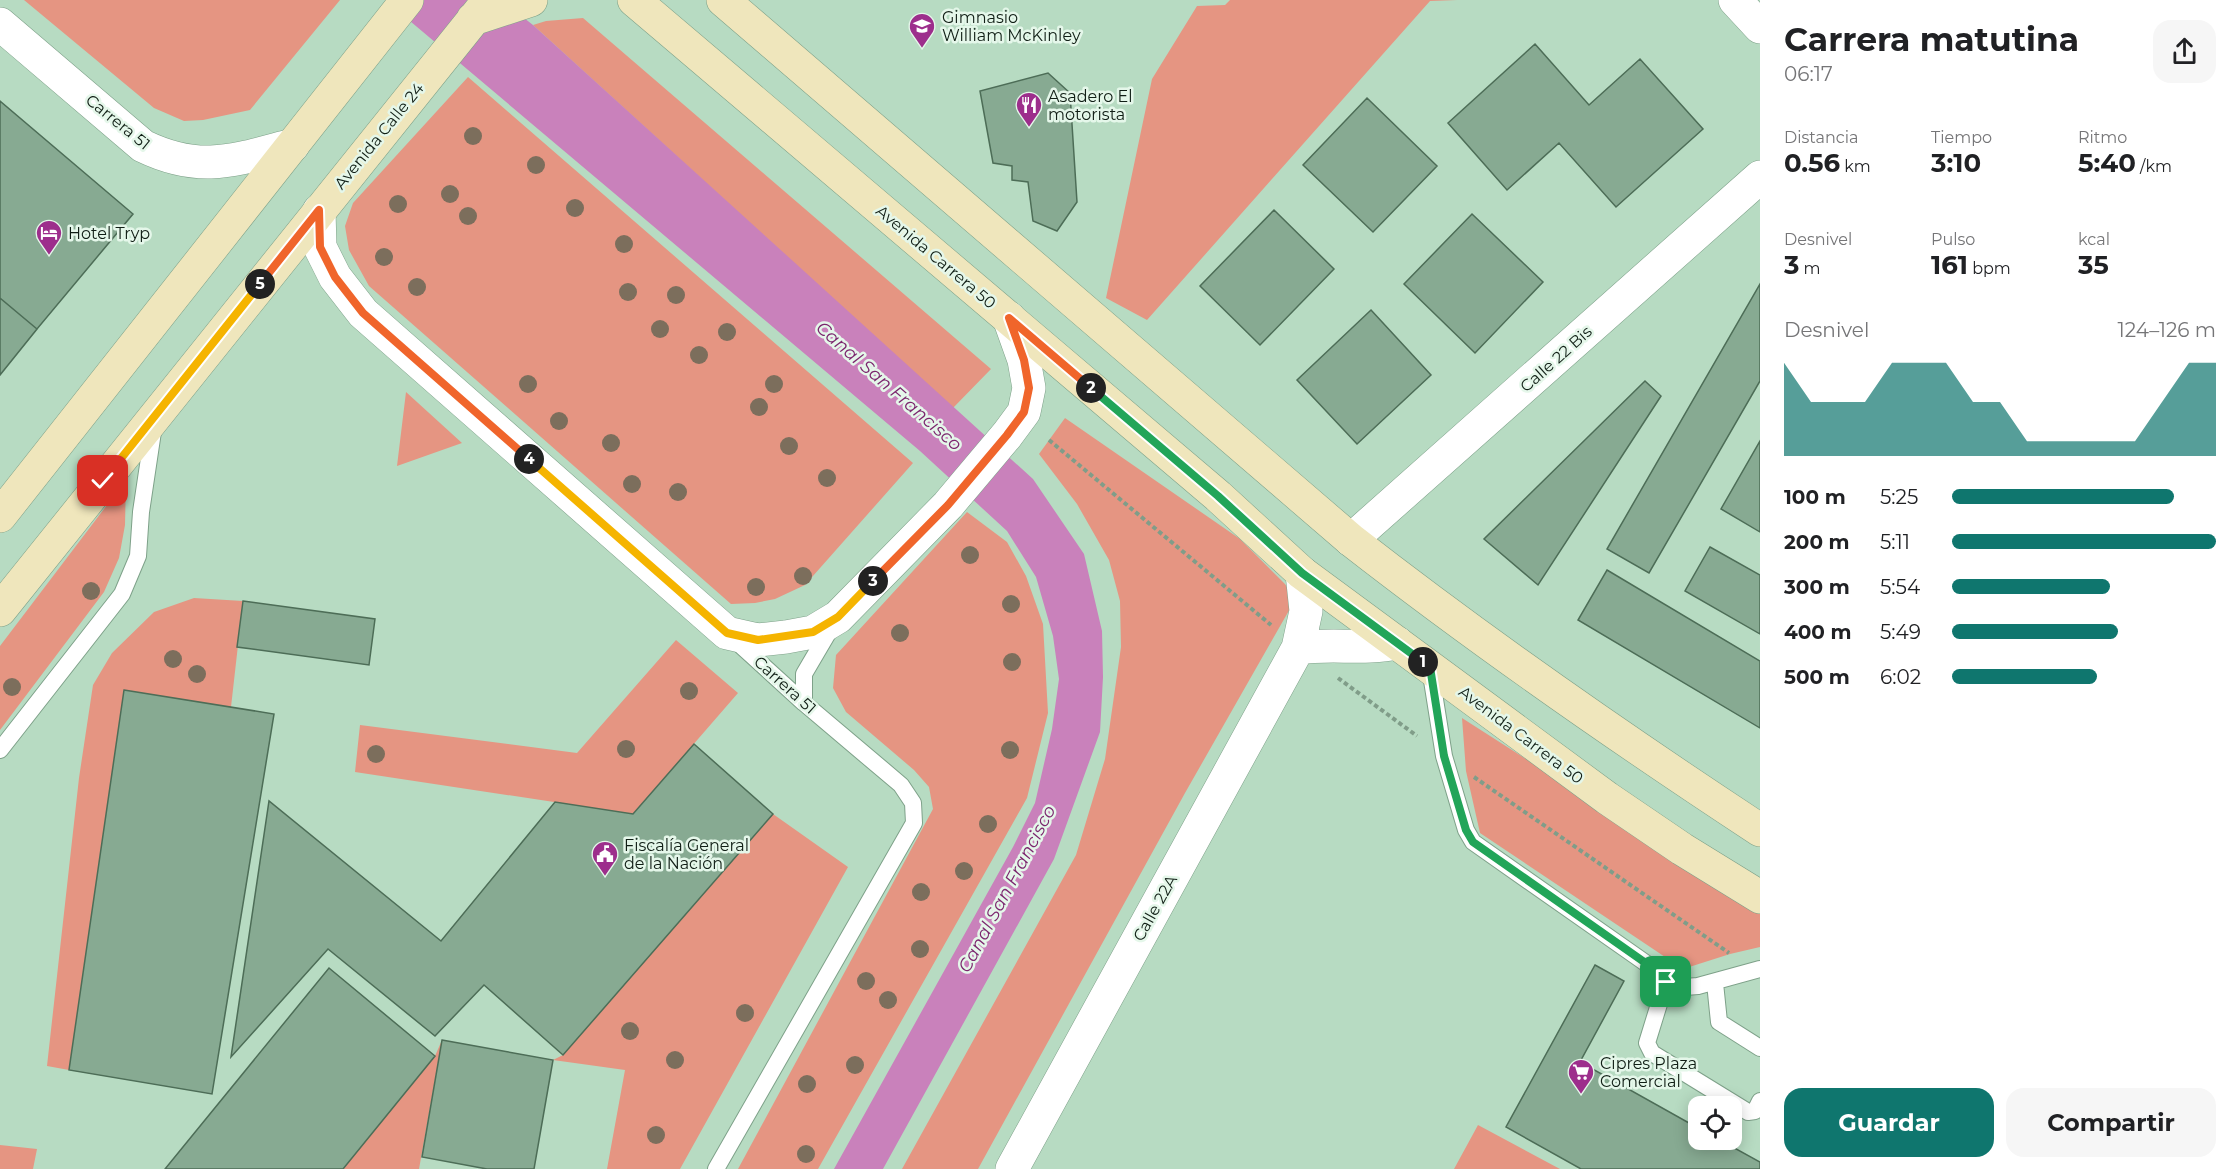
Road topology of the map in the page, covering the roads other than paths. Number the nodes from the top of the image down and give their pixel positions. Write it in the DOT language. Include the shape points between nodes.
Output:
graph roads {
  1 [pos="531,0"];
  2 [pos="634,0"];
  3 [pos="723,0"];
  4 [pos="1734,0"];
  5 [pos="401,8"];
  6 [pos="481,9"];
  7 [pos="0,24"];
  8 [pos="1760,27"];
  9 [pos="293,145"];
  10 [pos="1760,177"];
  11 [pos="319,210"];
  12 [pos="1009,318"];
  13 [pos="155,416"];
  14 [pos="0,516"];
  15 [pos="1351,540"];
  16 [pos="1302,573"];
  17 [pos="0,610"];
  18 [pos="838,617"];
  19 [pos="727,633"];
  20 [pos="1397,643"];
  21 [pos="1298,648"];
  22 [pos="1430,667"];
  23 [pos="804,703"];
  24 [pos="0,750"];
  25 [pos="1760,830"];
  26 [pos="1760,897"];
  27 [pos="1757,970"];
  28 [pos="1667,978"];
  29 [pos="1715,983"];
  30 [pos="1760,1048"];
  31 [pos="1760,1101"];
  32 [pos="716,1169"];
  33 [pos="1012,1169"];
  1 -- 6 [label="main road"];
  2 -- 12 [label="main road, Avenida Carrera 50"];
  3 -- 15 [label="main road"];
  4 -- 8 [label="street"];
  5 -- 9 [label="main road"];
  6 -- 11 [label="main road, Avenida Calle 24"];
  7 -- 9 [label="street, Carrera 51" via="143,146 163,156 187,162 230,162"];
  9 -- 14 [label="main road"];
  10 -- 15 [label="street, Calle 22 Bis"];
  11 -- 13 [label="main road, Avenida Calle 24"];
  11 -- 19 [label="street, Carrera 51" via="320,247 335,277 363,313"];
  12 -- 16 [label="main road, Avenida Carrera 50"];
  12 -- 18 [label="street" via="1029,388 1024,412 948,505"];
  13 -- 17 [label="main road, Avenida Calle 24"];
  13 -- 24 [label="lane" via="138,556 122,594"];
  15 -- 25 [label="main road" via="1445,613"];
  16 -- 20 [label="main road, Avenida Carrera 50"];
  16 -- 21 [label="street, Calle 22A" via="1306,611"];
  18 -- 19 [label="street" via="813,632 786,637 758,640"];
  18 -- 23 [label="lane" via="804,674"];
  19 -- 23 [label="lane, Carrera 51"];
  20 -- 21 [label="street" via="1377,648"];
  20 -- 22 [label="main road, Avenida Carrera 50"];
  21 -- 33 [label="street, Calle 22A"];
  22 -- 26 [label="main road, Avenida Carrera 50" via="1607,798"];
  22 -- 28 [label="lane" via="1444,756 1473,842"];
  23 -- 32 [label="lane, Carrera 51" via="901,785 913,803 914,823"];
  27 -- 29 [label="lane"];
  28 -- 29 [label="lane" via="1685,987"];
  28 -- 31 [label="lane" via="1647,1043 1652,1053 1748,1112 1755,1111"];
  29 -- 30 [label="lane" via="1719,1022"];
}
